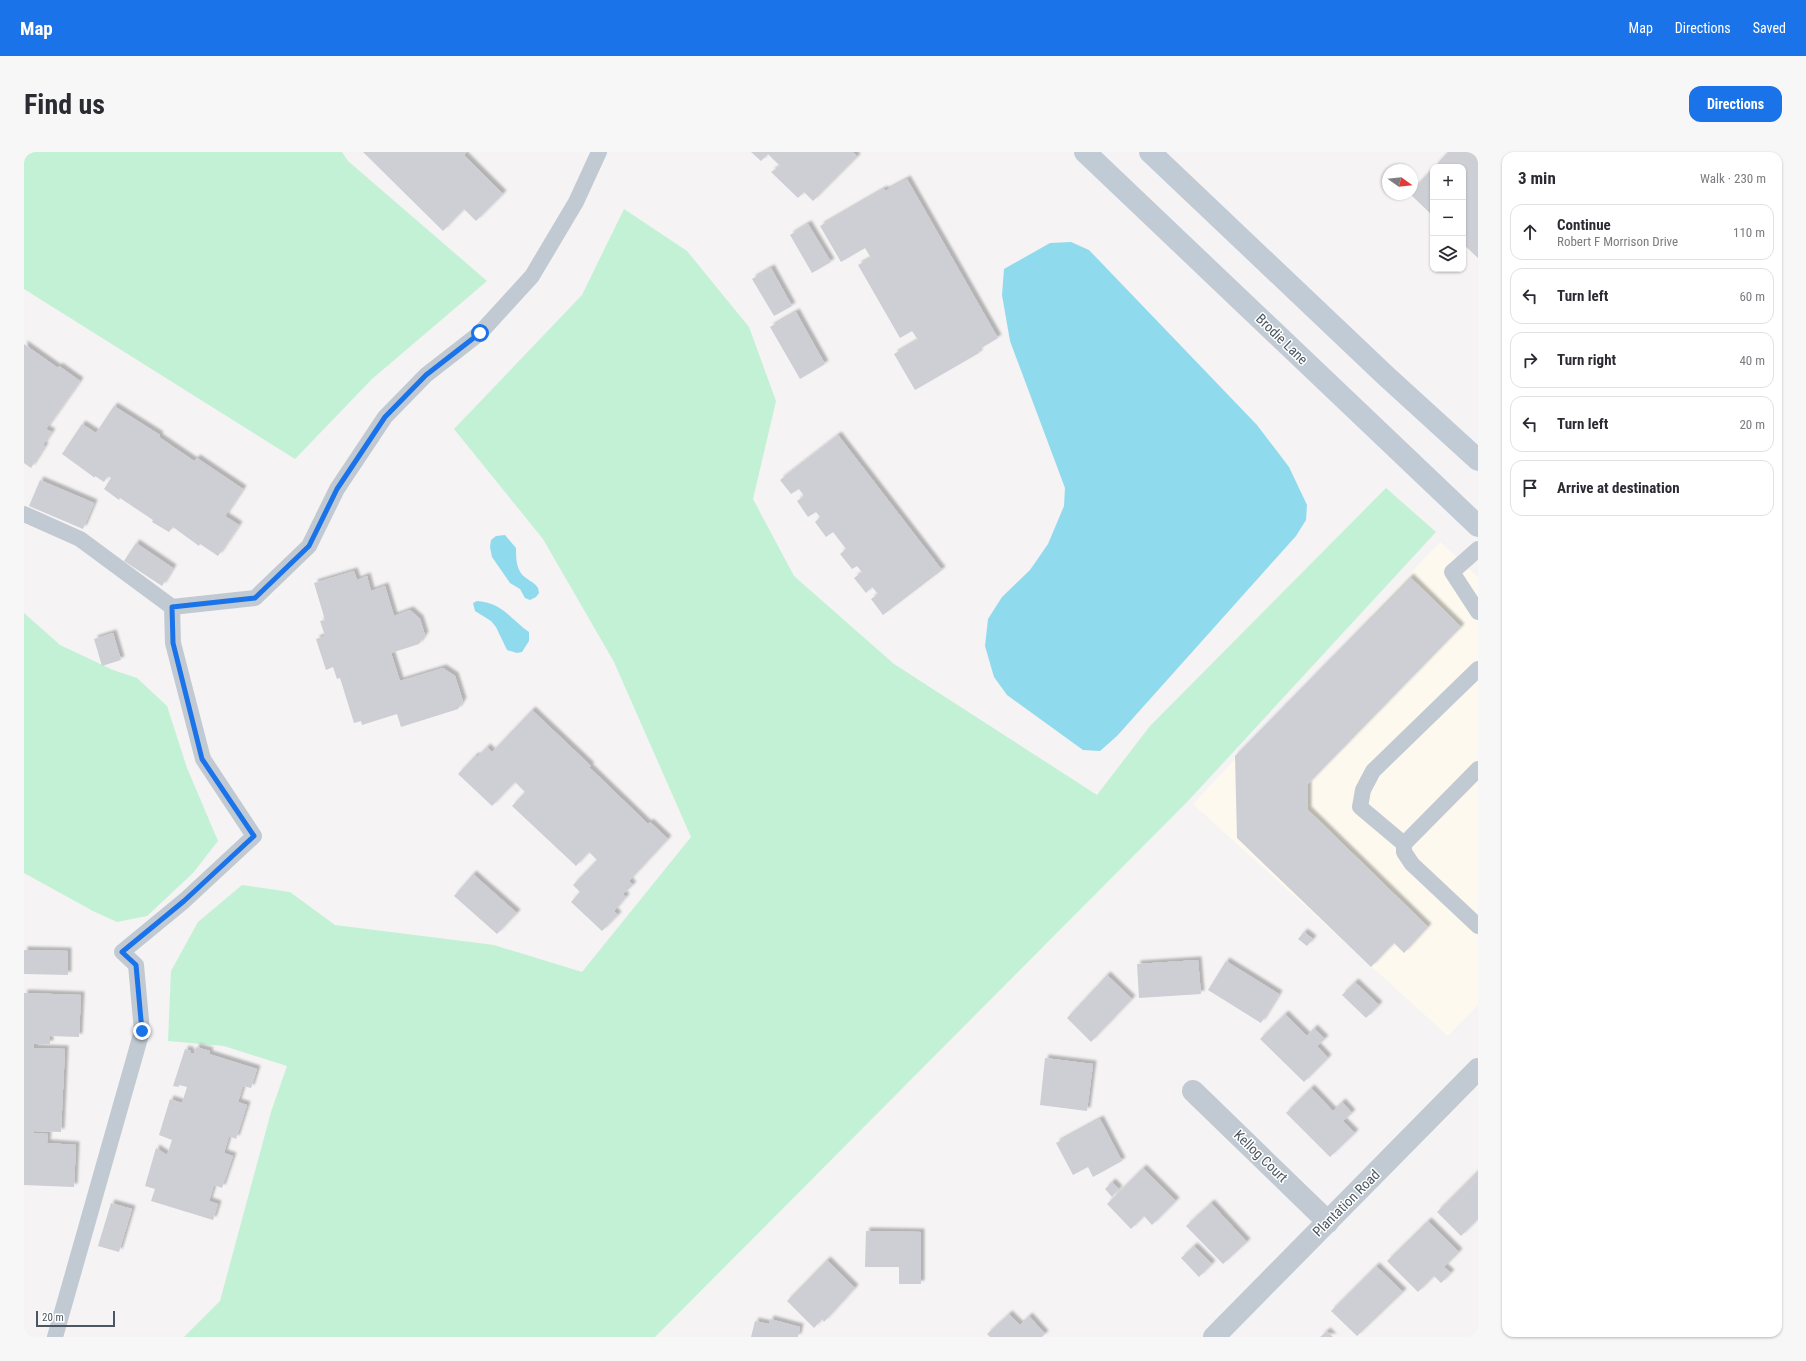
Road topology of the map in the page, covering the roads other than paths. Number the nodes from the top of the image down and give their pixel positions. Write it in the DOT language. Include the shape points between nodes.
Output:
graph roads {
  1 [pos="599,152"];
  2 [pos="1085,152"];
  3 [pos="1150,152"];
  4 [pos="1478,460"];
  5 [pos="24,514"];
  6 [pos="1478,526"];
  7 [pos="1478,549"];
  8 [pos="172,607"];
  9 [pos="1478,612"];
  10 [pos="1478,669"];
  11 [pos="1478,769"];
  12 [pos="1404,844"];
  13 [pos="1478,926"];
  14 [pos="1478,1069"];
  15 [pos="1193,1091"];
  16 [pos="1328,1222"];
  17 [pos="55,1337"];
  18 [pos="1214,1337"];
  1 -- 8 [label="lane" via="576,202 532,276 480,333 426,375 385,417 337,489 309,546 255,598"];
  2 -- 6 [label="main road, Brodie Lane"];
  3 -- 4 [label="main road"];
  5 -- 8 [label="lane" via="80,539"];
  7 -- 9 [label="lane" via="1452,572"];
  8 -- 17 [label="lane" via="173,643 202,759 254,836 184,901 122,952 136,965 142,1031"];
  10 -- 12 [label="lane" via="1373,771 1363,790 1360,807"];
  11 -- 12 [label="lane"];
  12 -- 13 [label="lane" via="1404,852 1412,864"];
  14 -- 16 [label="street, Plantation Road"];
  15 -- 16 [label="street, Kellog Court"];
  16 -- 18 [label="street, Plantation Road"];
}
